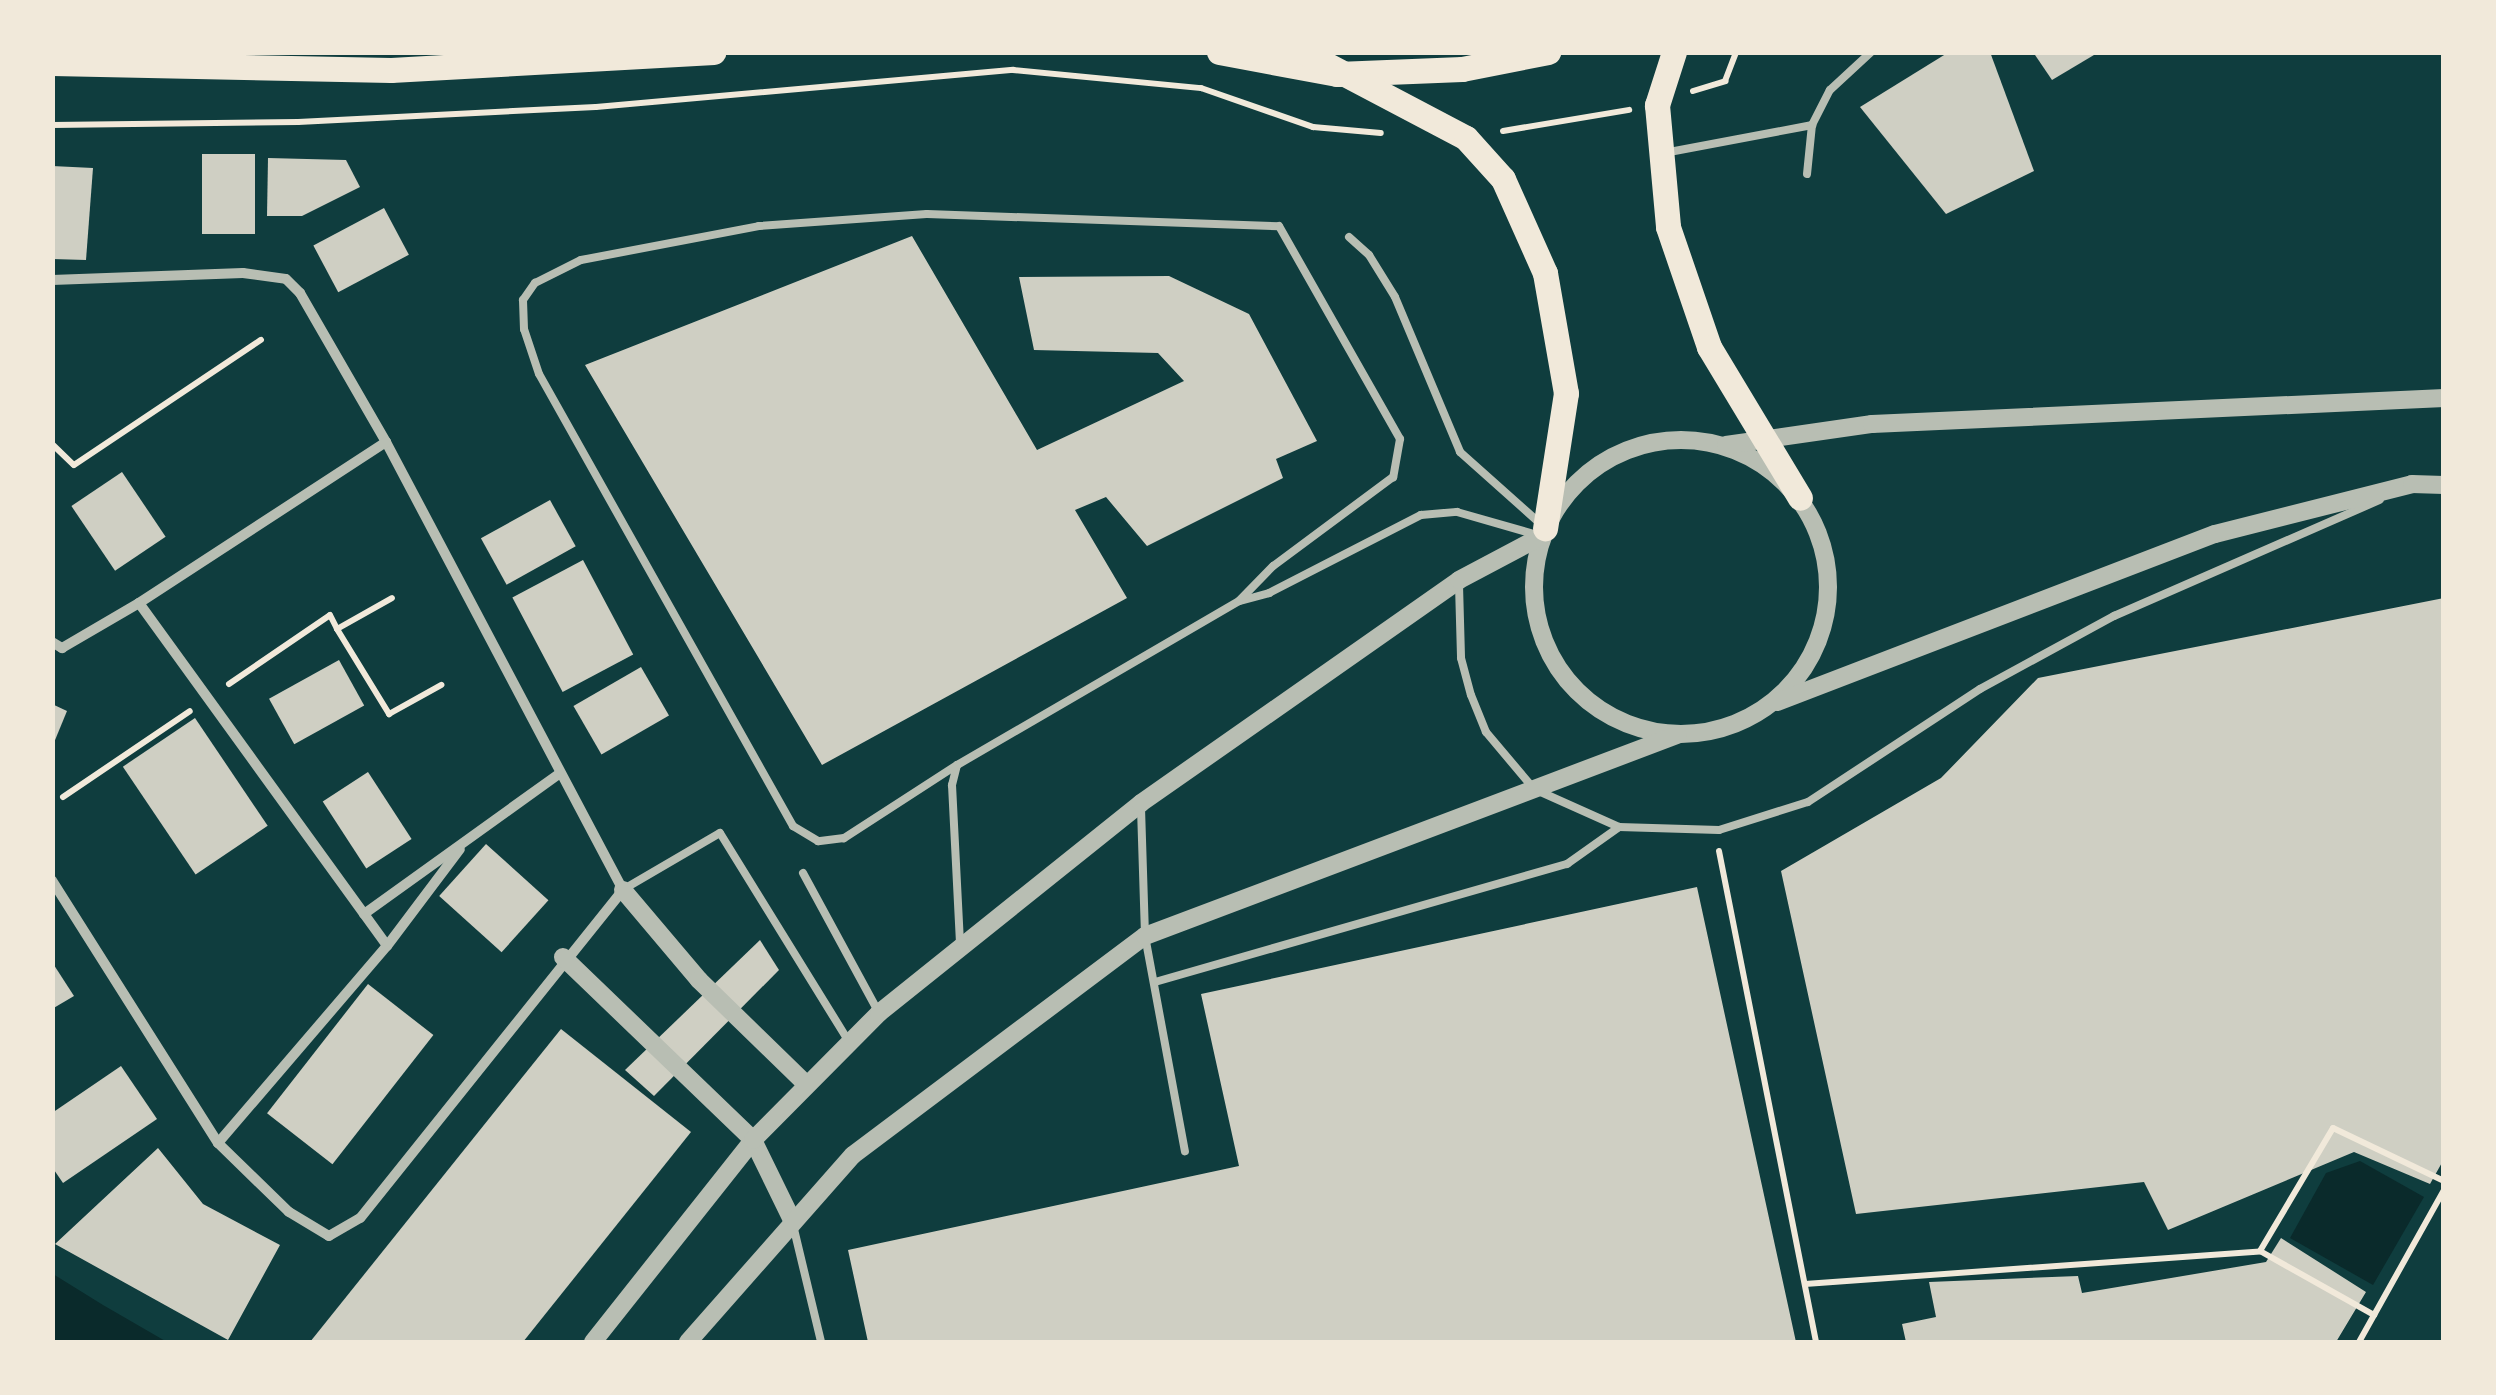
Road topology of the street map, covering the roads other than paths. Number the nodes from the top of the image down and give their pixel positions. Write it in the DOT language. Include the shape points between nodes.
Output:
graph roads {
  1 [pos="713,52"];
  2 [pos="1219,52"];
  3 [pos="1303,52"];
  4 [pos="1548,52"];
  5 [pos="1674,52"];
  6 [pos="1871,52"];
  7 [pos="52,63"];
  8 [pos="1337,74"];
  9 [pos="1812,126"];
  10 [pos="1659,154"];
  11 [pos="1807,174"];
  12 [pos="1349,237"];
  13 [pos="52,280"];
  14 [pos="2444,398"];
  15 [pos="1766,440"];
  16 [pos="386,442"];
  17 [pos="1726,446"];
  18 [pos="2412,484"];
  19 [pos="2444,485"];
  20 [pos="1800,498"];
  21 [pos="1543,532"];
  22 [pos="1459,580"];
  23 [pos="1239,601"];
  24 [pos="139,603"];
  25 [pos="52,642"];
  26 [pos="1772,704"];
  27 [pos="1677,735"];
  28 [pos="957,765"];
  29 [pos="560,774"];
  30 [pos="1534,789"];
  31 [pos="1141,804"];
  32 [pos="1619,827"];
  33 [pos="460,849"];
  34 [pos="802,873"];
  35 [pos="52,880"];
  36 [pos="622,890"];
  37 [pos="364,914"];
  38 [pos="1145,936"];
  39 [pos="960,945"];
  40 [pos="387,946"];
  41 [pos="563,956"];
  42 [pos="1155,982"];
  43 [pos="879,1013"];
  44 [pos="848,1040"];
  45 [pos="806,1084"];
  46 [pos="753,1140"];
  47 [pos="218,1143"];
  48 [pos="1185,1151"];
  49 [pos="793,1222"];
  50 [pos="593,1342"];
  51 [pos="688,1342"];
  52 [pos="821,1342"];
  1 -- 7 [label="main road" via="392,70"];
  2 -- 8 [label="main road"];
  3 -- 8 [label="main road"];
  4 -- 8 [label="main road" via="1462,70"];
  5 -- 10 [label="main road" via="1656,105"];
  6 -- 9 [label="lane" via="1830,90"];
  8 -- 21 [label="main road" via="1466,138 1503,179 1545,273 1566,393"];
  9 -- 10 [label="lane"];
  9 -- 11 [label="lane"];
  10 -- 15 [label="main road" via="1668,227 1709,348"];
  12 -- 21 [label="lane" via="1369,255 1395,298 1460,452"];
  13 -- 16 [label="street" via="243,273 286,280"];
  14 -- 15 [label="street" via="1872,424"];
  15 -- 17 [label="street"];
  15 -- 20 [label="main road"];
  16 -- 24 [label="street"];
  16 -- 29 [label="street"];
  17 -- 20 [label="street" via="1767,466"];
  17 -- 21 [label="street" via="1674,439 1634,446 1596,465 1566,493"];
  18 -- 19 [label="street"];
  18 -- 26 [label="street" via="2214,534"];
  18 -- 32 [label="lane" via="2114,616 1980,689 1808,802 1716,830"];
  20 -- 26 [label="street" via="1822,539 1830,584 1824,629 1804,671"];
  21 -- 22 [label="street"];
  21 -- 23 [label="lane" via="1457,512 1421,515 1269,593"];
  21 -- 27 [label="street" via="1532,582 1538,628 1558,670 1590,704 1631,726"];
  22 -- 30 [label="lane" via="1459,640 1471,695 1486,732"];
  22 -- 31 [label="street"];
  23 -- 28 [label="lane"];
  23 -- 28 [label="lane" via="1274,566 1393,477 1400,439 1279,226 926,214 778,224 581,260 534,283 524,300 524,329 538,374 793,826 818,841 844,838"];
  24 -- 25 [label="street" via="62,648"];
  24 -- 37 [label="street"];
  26 -- 27 [label="street" via="1727,728"];
  27 -- 30 [label="street"];
  28 -- 39 [label="lane" via="952,785"];
  29 -- 33 [label="street"];
  29 -- 36 [label="street"];
  30 -- 32 [label="lane"];
  30 -- 38 [label="street"];
  31 -- 38 [label="lane"];
  31 -- 39 [label="street"];
  32 -- 42 [label="lane" via="1567,864"];
  33 -- 37 [label="street"];
  33 -- 40 [label="street"];
  34 -- 43 [label="lane"];
  35 -- 47 [label="street"];
  36 -- 41 [label="street"];
  36 -- 44 [label="lane" via="720,832"];
  36 -- 45 [label="street" via="699,980"];
  37 -- 40 [label="street"];
  38 -- 42 [label="lane"];
  38 -- 49 [label="street" via="853,1155"];
  39 -- 43 [label="street"];
  40 -- 47 [label="street"];
  41 -- 46 [label="street"];
  41 -- 47 [label="street" via="345,1232 329,1236 312,1229"];
  42 -- 48 [label="lane"];
  43 -- 44 [label="street"];
  44 -- 45 [label="street"];
  45 -- 46 [label="street"];
  46 -- 49 [label="street"];
  46 -- 50 [label="street"];
  49 -- 51 [label="street"];
  49 -- 52 [label="lane"];
}
